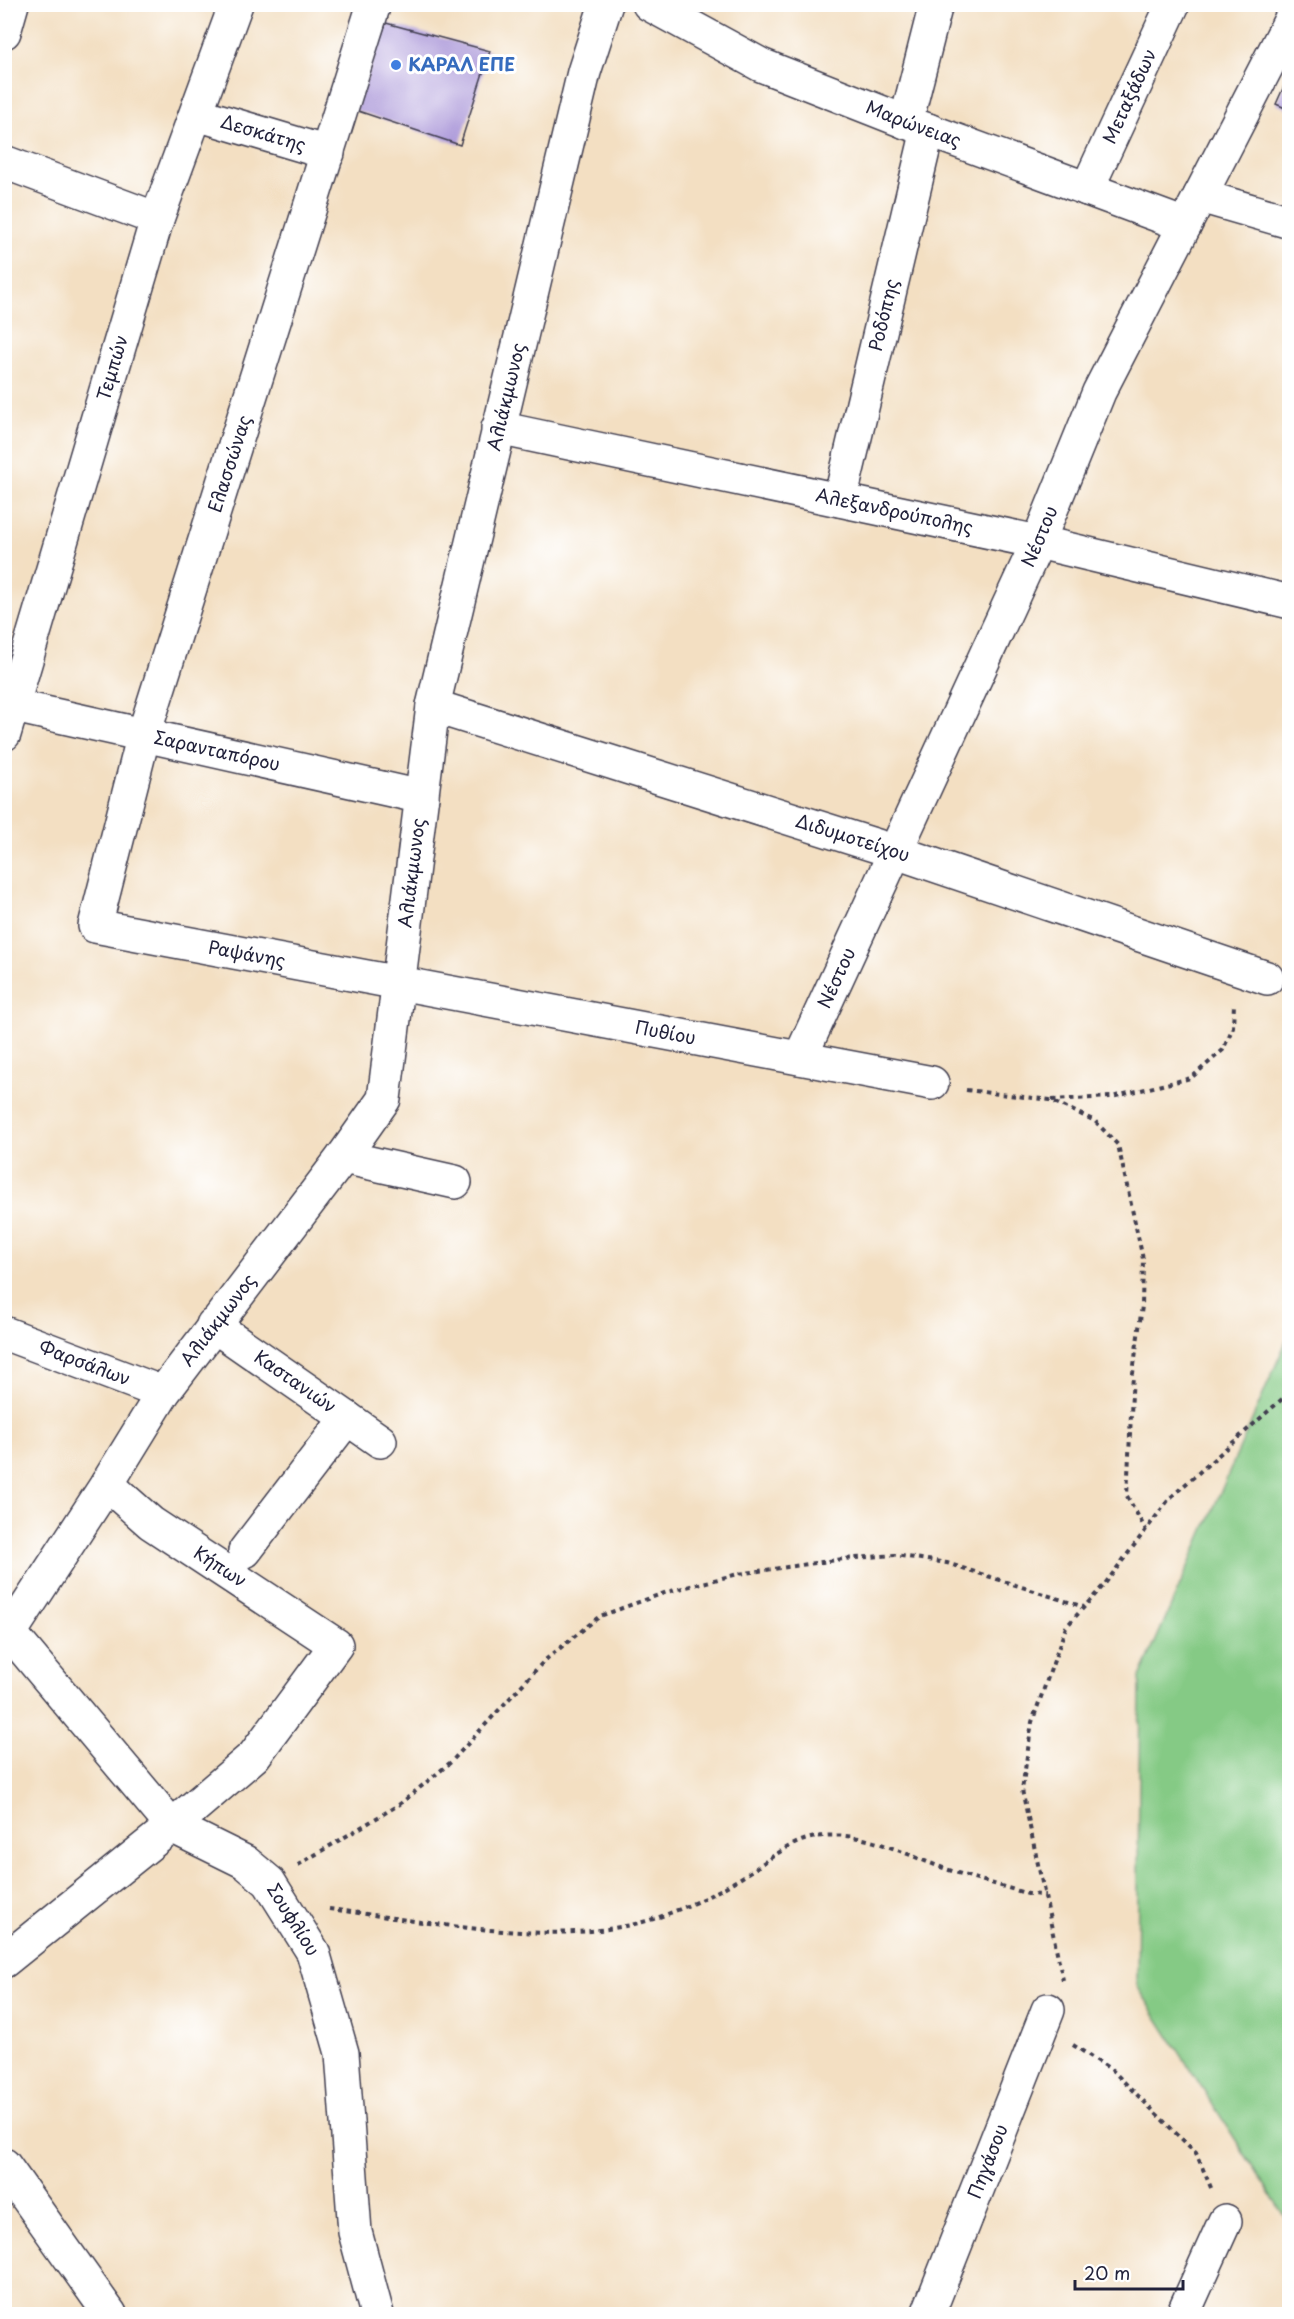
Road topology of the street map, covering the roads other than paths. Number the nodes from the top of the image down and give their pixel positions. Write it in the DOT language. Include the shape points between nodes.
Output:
graph roads {
  1 [pos="12,4"];
  2 [pos="236,4"];
  3 [pos="374,4"];
  4 [pos="606,4"];
  5 [pos="649,4"];
  6 [pos="936,4"];
  7 [pos="1173,4"];
  8 [pos="1290,21"];
  9 [pos="4,32"];
  10 [pos="198,114"];
  11 [pos="917,126"];
  12 [pos="328,153"];
  13 [pos="4,162"];
  14 [pos="1087,189"];
  15 [pos="1200,196"];
  16 [pos="157,219"];
  17 [pos="1290,222"];
  18 [pos="1185,225"];
  19 [pos="498,428"];
  20 [pos="840,500"];
  21 [pos="1038,542"];
  22 [pos="1290,602"];
  23 [pos="433,706"];
  24 [pos="9,720"];
  25 [pos="144,734"];
  26 [pos="422,797"];
  27 [pos="893,851"];
  28 [pos="95,926"];
  29 [pos="1268,978"];
  30 [pos="399,982"];
  31 [pos="800,1058"];
  32 [pos="933,1083"];
  33 [pos="344,1157"];
  34 [pos="455,1182"];
  35 [pos="213,1325"];
  36 [pos="4,1332"];
  37 [pos="163,1393"];
  38 [pos="347,1418"];
  39 [pos="380,1441"];
  40 [pos="107,1484"];
  41 [pos="245,1551"];
  42 [pos="8,1638"];
  43 [pos="172,1826"];
  44 [pos="4,1961"];
  45 [pos="1045,2018"];
  46 [pos="4,2165"];
  47 [pos="1226,2221"];
  48 [pos="111,2314"];
  49 [pos="376,2314"];
  50 [pos="928,2314"];
  51 [pos="1183,2314"];
  1 -- 9 [label="street"];
  2 -- 10 [label="street, Τεμπών"];
  3 -- 12 [label="street, Ελασσώνας"];
  4 -- 19 [label="street, Αλιάκμωνος" via="584,72"];
  5 -- 11 [label="street, Μαρώνειας" via="761,65"];
  6 -- 11 [label="street, Ροδόπης"];
  7 -- 14 [label="street, Μεταξάδων"];
  8 -- 15 [label="street, Νέστου"];
  10 -- 12 [label="street, Δεσκάτης"];
  10 -- 16 [label="street, Τεμπών"];
  11 -- 14 [label="street, Μαρώνειας"];
  11 -- 20 [label="street, Ροδόπης"];
  12 -- 25 [label="street, Ελασσώνας"];
  13 -- 16 [label="street"];
  14 -- 18 [label="street, Μαρώνειας"];
  15 -- 17 [label="street"];
  15 -- 18 [label="street, Νέστου"];
  16 -- 24 [label="street, Τεμπών"];
  18 -- 21 [label="street, Νέστου" via="1099,392"];
  19 -- 20 [label="street, Αλεξανδρούπολης"];
  19 -- 23 [label="street, Αλιάκμωνος"];
  20 -- 21 [label="street, Αλεξανδρούπολης"];
  21 -- 22 [label="street, Αλεξανδρούπολης"];
  21 -- 27 [label="street, Νέστου"];
  23 -- 26 [label="street, Αλιάκμωνος"];
  23 -- 27 [label="street, Διδυμοτείχου"];
  24 -- 25 [label="street, Σαρανταπόρου"];
  25 -- 26 [label="street, Σαρανταπόρου"];
  25 -- 28 [label="street, Ελασσώνας"];
  26 -- 30 [label="street, Αλιάκμωνος"];
  27 -- 29 [label="street, Διδυμοτείχου"];
  27 -- 31 [label="street, Νέστου"];
  28 -- 30 [label="street, Ραψάνης"];
  30 -- 31 [label="street, Πυθίου"];
  30 -- 33 [label="street, Αλιάκμωνος" via="384,1099"];
  31 -- 32 [label="street, Πυθίου"];
  33 -- 34 [label="street"];
  33 -- 35 [label="street, Αλιάκμωνος"];
  35 -- 37 [label="street, Αλιάκμωνος"];
  35 -- 38 [label="street, Καστανιών"];
  36 -- 37 [label="street, Φαρσάλων"];
  37 -- 40 [label="street, Αλιάκμωνος"];
  38 -- 39 [label="street, Καστανιών"];
  38 -- 41 [label="street"];
  40 -- 42 [label="street, Αλιάκμωνος"];
  40 -- 43 [label="street, Κήπων" via="151,1523 336,1645 254,1756"];
  42 -- 43 [label="street, Σουφλίου"];
  43 -- 44 [label="street"];
  43 -- 49 [label="street, Σουφλίου" via="245,1863 269,1882 313,1952 342,2053 355,2232"];
  45 -- 50 [label="street, Πηγάσου"];
  46 -- 48 [label="street"];
  47 -- 51 [label="street"];
}
